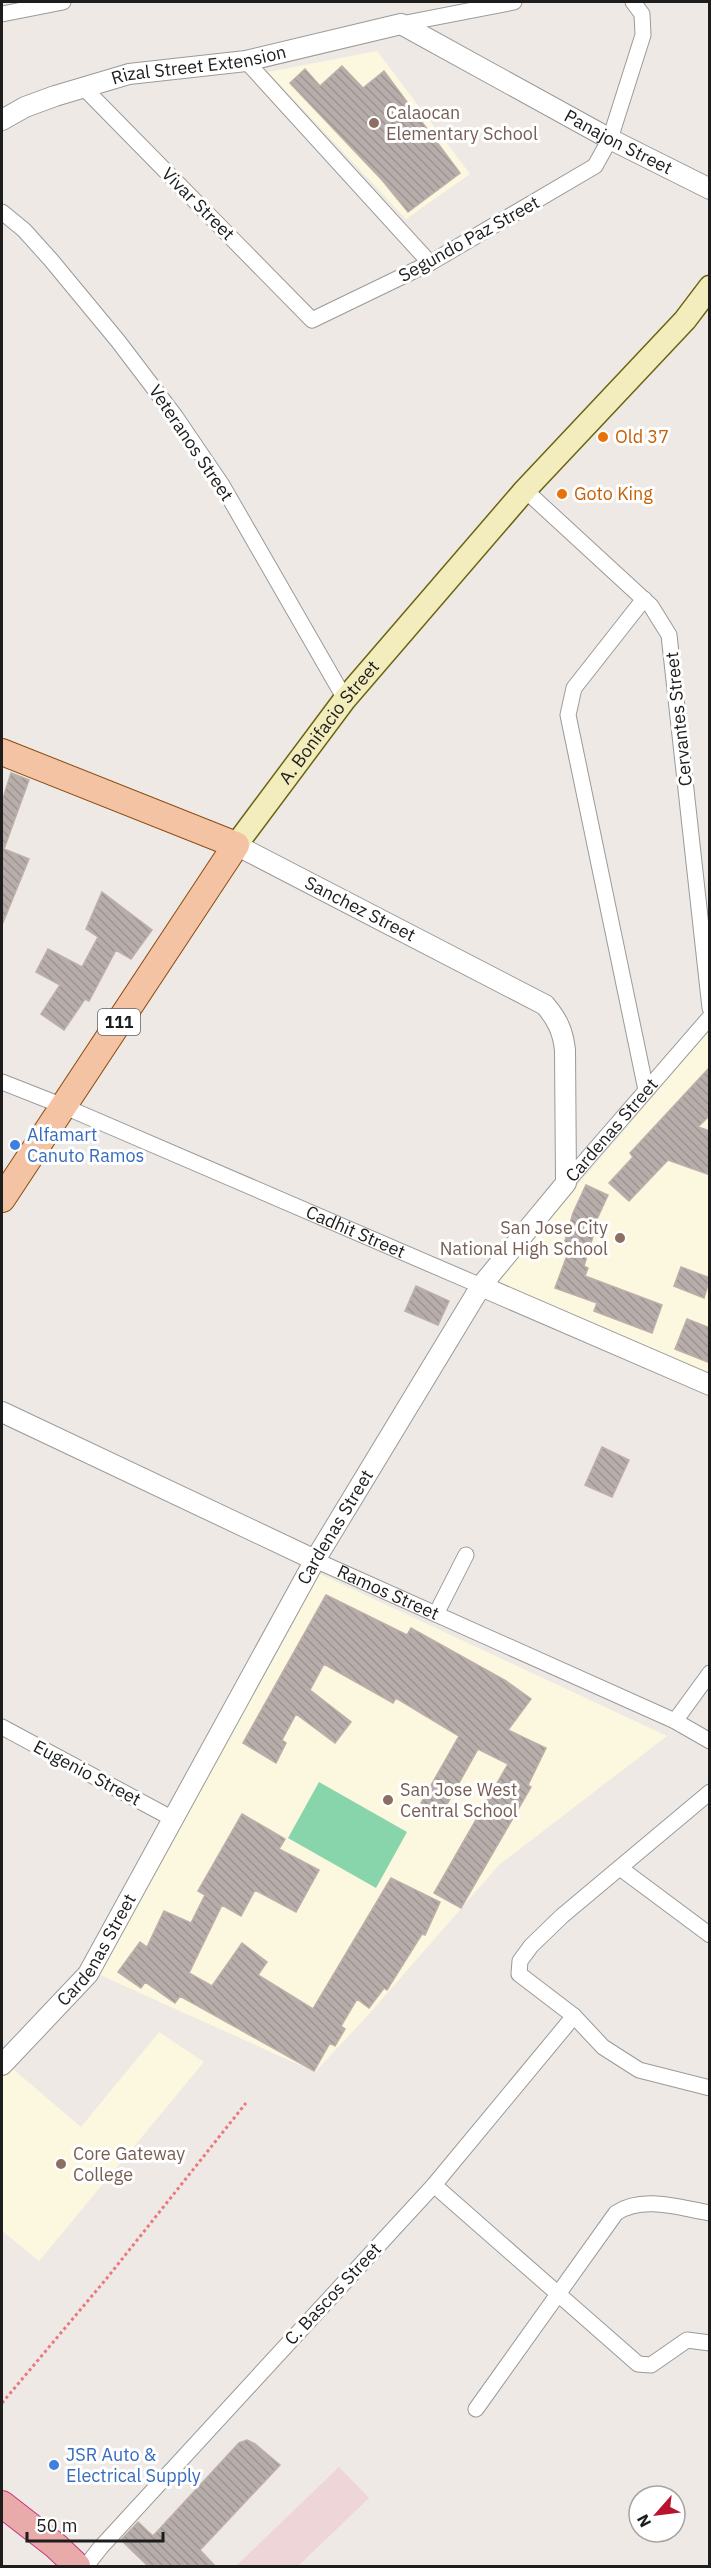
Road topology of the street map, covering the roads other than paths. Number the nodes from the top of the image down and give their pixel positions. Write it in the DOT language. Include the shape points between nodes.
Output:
graph roads {
  1 [pos="63,2"];
  2 [pos="514,2"];
  3 [pos="633,2"];
  4 [pos="2,14"];
  5 [pos="401,24"];
  6 [pos="246,61"];
  7 [pos="83,87"];
  8 [pos="2,120"];
  9 [pos="610,139"];
  10 [pos="710,189"];
  11 [pos="2,213"];
  12 [pos="430,263"];
  13 [pos="710,287"];
  14 [pos="312,320"];
  15 [pos="525,490"];
  16 [pos="644,599"];
  17 [pos="345,699"];
  18 [pos="2,752"];
  19 [pos="236,845"];
  20 [pos="710,1008"];
  21 [pos="710,1017"];
  22 [pos="2,1082"];
  23 [pos="646,1090"];
  24 [pos="63,1106"];
  25 [pos="566,1183"];
  26 [pos="2,1199"];
  27 [pos="481,1286"];
  28 [pos="710,1385"];
  29 [pos="2,1412"];
  30 [pos="465,1555"];
  31 [pos="315,1560"];
  32 [pos="436,1614"];
  33 [pos="710,1673"];
  34 [pos="675,1721"];
  35 [pos="2,1726"];
  36 [pos="710,1741"];
  37 [pos="710,1792"];
  38 [pos="173,1819"];
  39 [pos="620,1868"];
  40 [pos="710,1935"];
  41 [pos="574,2016"];
  42 [pos="2,2065"];
  43 [pos="710,2088"];
  44 [pos="434,2185"];
  45 [pos="710,2213"];
  46 [pos="558,2295"];
  47 [pos="710,2343"];
  48 [pos="476,2409"];
  49 [pos="2,2504"];
  50 [pos="77,2566"];
  51 [pos="86,2566"];
  1 -- 4 [label="street"];
  2 -- 5 [label="street"];
  3 -- 9 [label="street, Segundo Paz Street" via="642,15 643,35"];
  5 -- 6 [label="street, Rizal Street Extension"];
  5 -- 9 [label="street, Panajon Street"];
  6 -- 7 [label="street, Rizal Street Extension" via="129,74"];
  6 -- 12 [label="street"];
  7 -- 8 [label="street, Rizal Street Extension" via="25,107"];
  7 -- 14 [label="street, Vivar Street"];
  9 -- 10 [label="street, Panajon Street"];
  9 -- 12 [label="street, Segundo Paz Street" via="596,166 582,176"];
  11 -- 17 [label="street, Veteranos Street" via="51,260 175,416 222,485"];
  12 -- 14 [label="street, Segundo Paz Street"];
  13 -- 15 [label="main road, A. Bonifacio Street" via="685,320"];
  15 -- 16 [label="street, Cervantes Street"];
  15 -- 17 [label="main road, A. Bonifacio Street"];
  16 -- 20 [label="street, Cervantes Street" via="662,621 673,652"];
  16 -- 23 [label="street" via="574,688 568,715"];
  17 -- 19 [label="main road, A. Bonifacio Street"];
  18 -- 19 [label="main road, Sanchez Street"];
  19 -- 24 [label="main road, A. Bonifacio Street / 111"];
  19 -- 25 [label="street, Sanchez Street" via="545,1005 556,1019 565,1050"];
  21 -- 23 [label="street, Cardenas Street"];
  22 -- 24 [label="street, Cadhit Street"];
  23 -- 25 [label="street, Cardenas Street"];
  24 -- 26 [label="main road, A. Bonifacio Street / 111"];
  24 -- 27 [label="street, Cadhit Street"];
  25 -- 27 [label="street, Cardenas Street"];
  27 -- 28 [label="street, Cadhit Street"];
  27 -- 31 [label="street, Cardenas Street"];
  29 -- 31 [label="street, Ramos Street"];
  30 -- 32 [label="street"];
  31 -- 32 [label="street, Ramos Street"];
  31 -- 38 [label="street, Cardenas Street"];
  32 -- 34 [label="street, Ramos Street"];
  33 -- 34 [label="street"];
  34 -- 36 [label="street, Ramos Street"];
  35 -- 38 [label="street, Eugenio Street"];
  37 -- 39 [label="street"];
  38 -- 42 [label="street, Cardenas Street" via="88,1974"];
  39 -- 40 [label="street"];
  39 -- 41 [label="street" via="562,1916 520,1961 519,1974"];
  41 -- 43 [label="street" via="603,2048 639,2070"];
  41 -- 44 [label="street, C. Bascos Street"];
  44 -- 46 [label="street"];
  44 -- 51 [label="street, C. Bascos Street"];
  45 -- 46 [label="street" via="653,2203 624,2208 616,2213"];
  46 -- 47 [label="street" via="642,2365 656,2362 687,2340"];
  46 -- 48 [label="street"];
  49 -- 50 [label="highway"];
}
